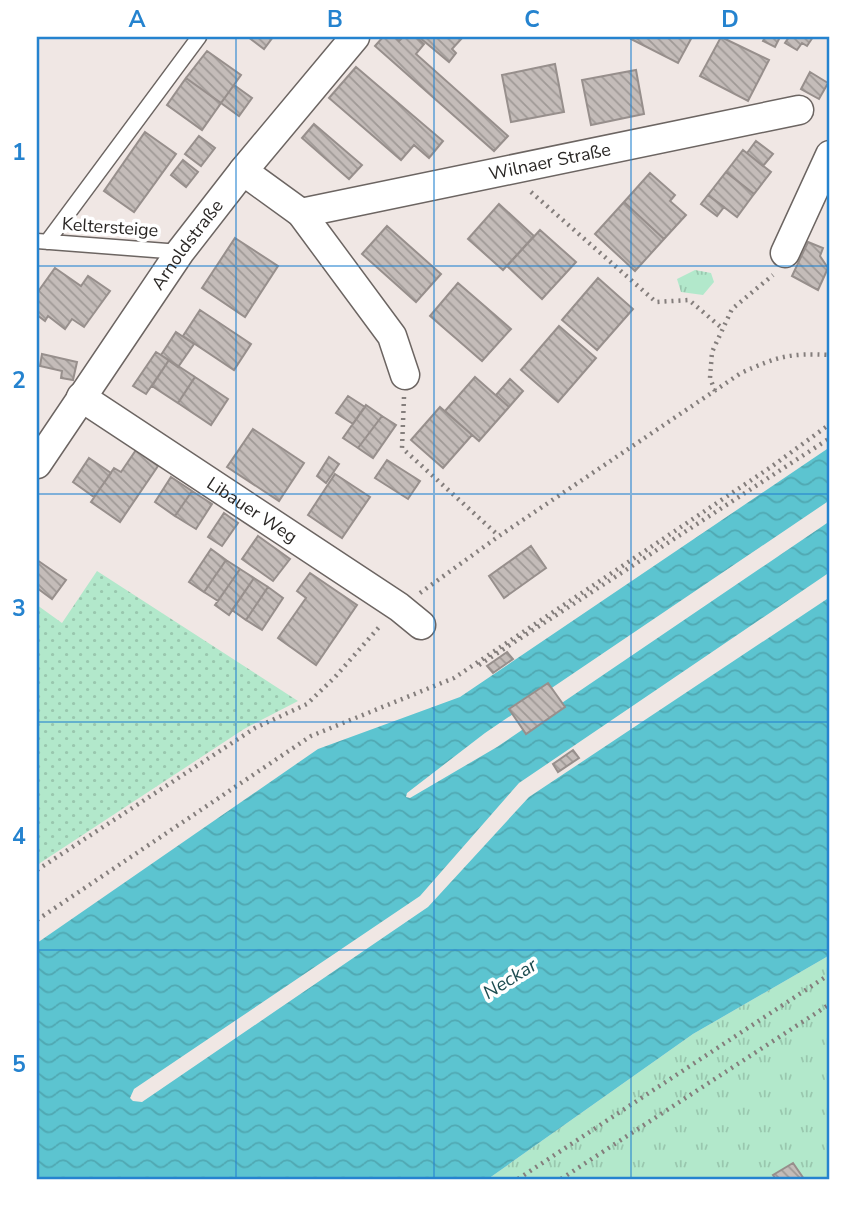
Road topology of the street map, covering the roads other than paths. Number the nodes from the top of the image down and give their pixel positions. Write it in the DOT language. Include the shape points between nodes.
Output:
graph roads {
  1 [pos="199,37"];
  2 [pos="355,37"];
  3 [pos="799,110"];
  4 [pos="830,155"];
  5 [pos="243,171"];
  6 [pos="301,213"];
  7 [pos="42,241"];
  8 [pos="180,252"];
  9 [pos="785,253"];
  10 [pos="405,375"];
  11 [pos="81,397"];
  12 [pos="37,464"];
  13 [pos="410,616"];
  1 -- 7 [label="lane"];
  2 -- 5 [label="street, Arnoldstraße"];
  3 -- 6 [label="street, Wilnaer Straße"];
  4 -- 9 [label="street"];
  5 -- 6 [label="street"];
  5 -- 8 [label="street, Arnoldstraße"];
  6 -- 10 [label="street" via="392,336"];
  7 -- 8 [label="lane, Keltersteige"];
  8 -- 11 [label="street, Arnoldstraße"];
  11 -- 12 [label="street, Arnoldstraße"];
  11 -- 13 [label="street, Libauer Weg"];
}
